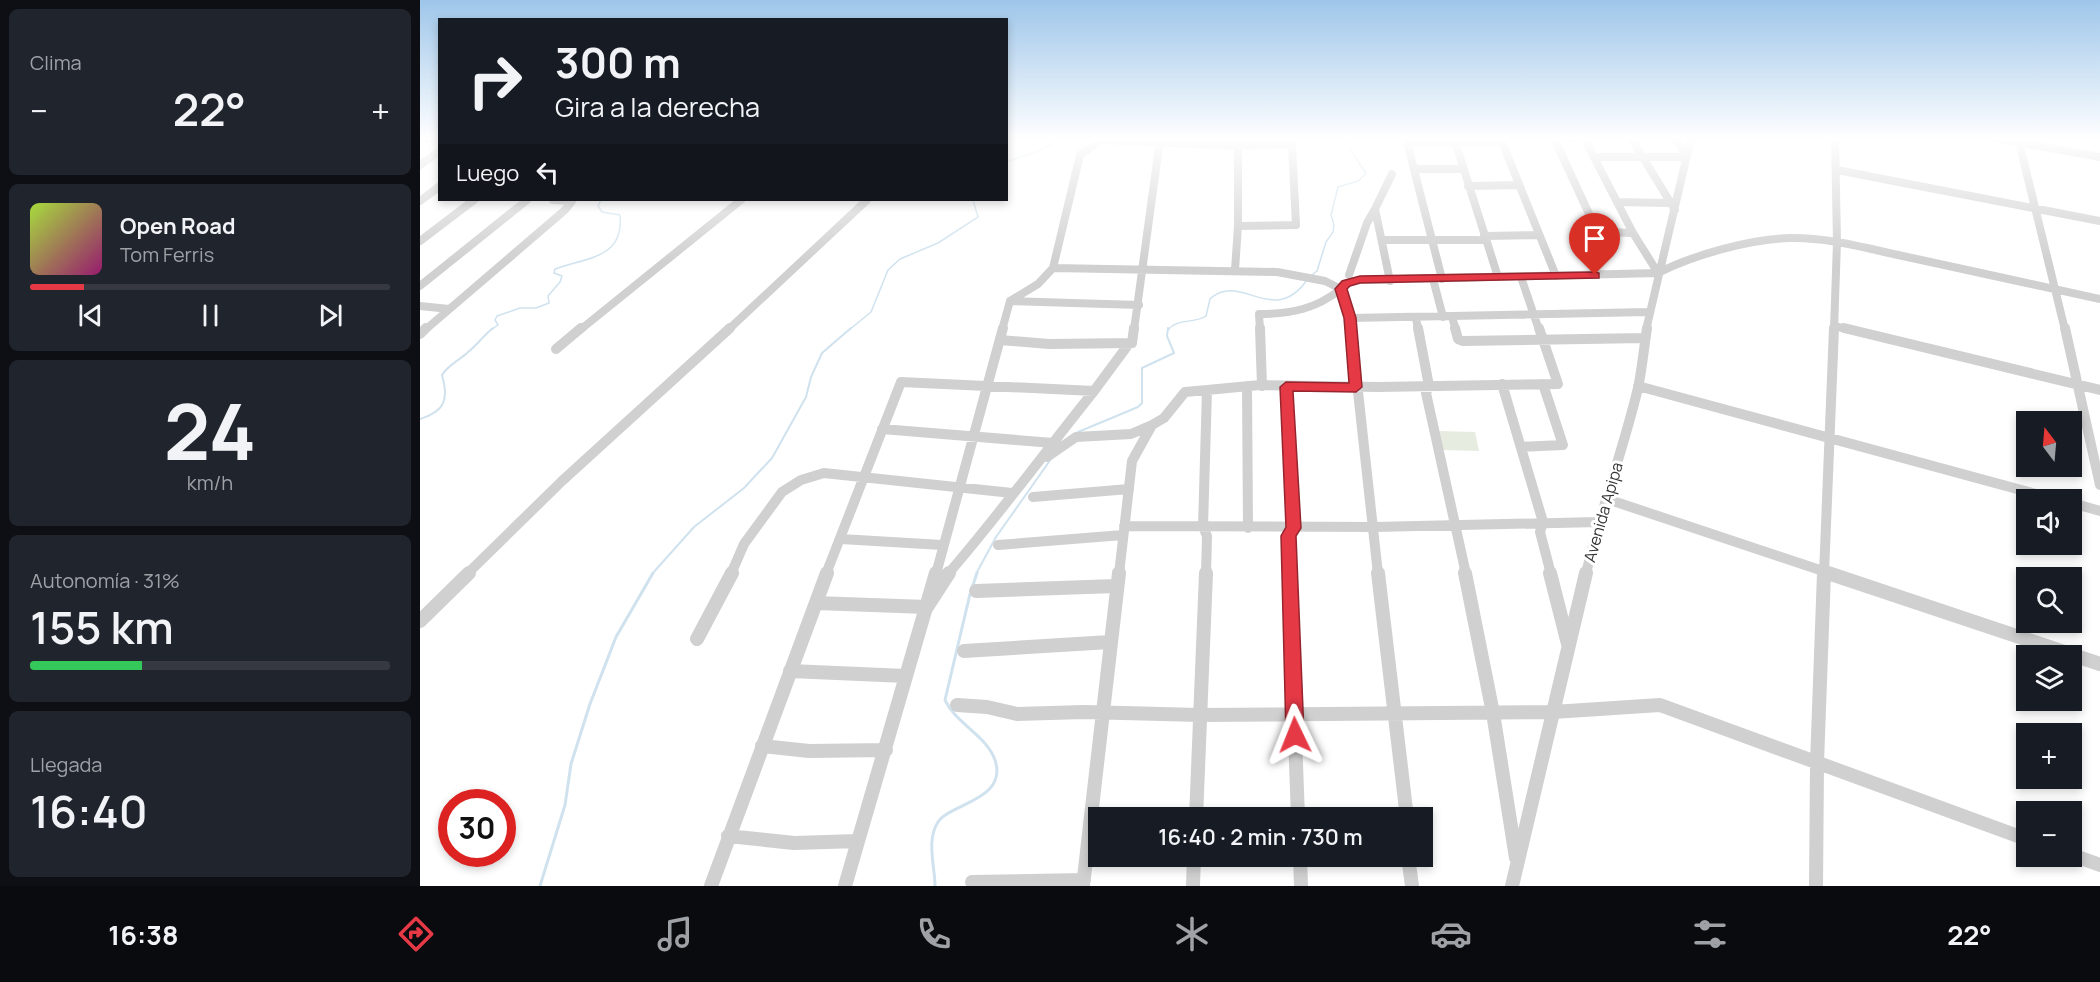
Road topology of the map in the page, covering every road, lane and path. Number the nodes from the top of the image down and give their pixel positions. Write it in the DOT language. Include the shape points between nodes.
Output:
graph roads {
  1 [pos="1074,179"];
  2 [pos="1155,179"];
  3 [pos="1238,179"];
  4 [pos="1294,179"];
  5 [pos="1389,179"];
  6 [pos="1417,179"];
  7 [pos="1466,179"];
  8 [pos="1517,179"];
  9 [pos="1573,179"];
  10 [pos="1606,179"];
  11 [pos="1656,179"];
  12 [pos="1680,179"];
  13 [pos="1837,179"];
  14 [pos="1885,179"];
  15 [pos="2027,179"];
  16 [pos="1519,185"];
  17 [pos="1468,186"];
  18 [pos="420,188"];
  19 [pos="438,189"];
  20 [pos="420,201"];
  21 [pos="473,201"];
  22 [pos="526,201"];
  23 [pos="572,201"];
  24 [pos="740,201"];
  25 [pos="866,201"];
  26 [pos="1618,202"];
  27 [pos="1672,206"];
  28 [pos="2034,208"];
  29 [pos="1375,209"];
  30 [pos="2100,221"];
  31 [pos="1238,225"];
  32 [pos="1633,233"];
  33 [pos="1539,235"];
  34 [pos="1485,238"];
  35 [pos="1382,240"];
  36 [pos="420,241"];
  37 [pos="1432,241"];
  38 [pos="1838,242"];
  39 [pos="1053,268"];
  40 [pos="1144,270"];
  41 [pos="1235,270"];
  42 [pos="1658,273"];
  43 [pos="1349,275"];
  44 [pos="1556,276"];
  45 [pos="1498,277"];
  46 [pos="1521,277"];
  47 [pos="1438,279"];
  48 [pos="1390,281"];
  49 [pos="420,286"];
  50 [pos="1341,289"];
  51 [pos="2053,289"];
  52 [pos="2100,299"];
  53 [pos="1010,301"];
  54 [pos="1139,305"];
  55 [pos="420,306"];
  56 [pos="449,309"];
  57 [pos="1649,312"];
  58 [pos="1533,315"];
  59 [pos="1448,317"];
  60 [pos="1350,318"];
  61 [pos="1416,318"];
  62 [pos="1834,326"];
  63 [pos="420,334"];
  64 [pos="1645,338"];
  65 [pos="1542,339"];
  66 [pos="1000,340"];
  67 [pos="1128,345"];
  68 [pos="556,349"];
  69 [pos="1502,384"];
  70 [pos="1543,384"];
  71 [pos="2079,385"];
  72 [pos="986,386"];
  73 [pos="1247,386"];
  74 [pos="1262,386"];
  75 [pos="1429,386"];
  76 [pos="1638,386"];
  77 [pos="1286,387"];
  78 [pos="1356,387"];
  79 [pos="1207,390"];
  80 [pos="2100,390"];
  81 [pos="1094,391"];
  82 [pos="1152,425"];
  83 [pos="882,429"];
  84 [pos="972,436"];
  85 [pos="1829,439"];
  86 [pos="1053,443"];
  87 [pos="1521,447"];
  88 [pos="1030,471"];
  89 [pos="862,478"];
  90 [pos="2100,485"];
  91 [pos="958,487"];
  92 [pos="1129,489"];
  93 [pos="2017,489"];
  94 [pos="1012,493"];
  95 [pos="1033,497"];
  96 [pos="1607,499"];
  97 [pos="2082,506"];
  98 [pos="2100,511"];
  99 [pos="1543,522"];
  100 [pos="1598,522"];
  101 [pos="1453,524"];
  102 [pos="1203,527"];
  103 [pos="1374,527"];
  104 [pos="1248,528"];
  105 [pos="1294,528"];
  106 [pos="1124,531"];
  107 [pos="840,539"];
  108 [pos="942,545"];
  109 [pos="998,545"];
  110 [pos="1825,574"];
  111 [pos="1116,586"];
  112 [pos="976,591"];
  113 [pos="816,603"];
  114 [pos="927,607"];
  115 [pos="420,621"];
  116 [pos="697,639"];
  117 [pos="1110,642"];
  118 [pos="1568,647"];
  119 [pos="964,651"];
  120 [pos="2100,664"];
  121 [pos="790,671"];
  122 [pos="906,676"];
  123 [pos="957,705"];
  124 [pos="1493,712"];
  125 [pos="1553,712"];
  126 [pos="1396,713"];
  127 [pos="1102,714"];
  128 [pos="1294,714"];
  129 [pos="1200,715"];
  130 [pos="762,747"];
  131 [pos="886,750"];
  132 [pos="1817,763"];
  133 [pos="1196,807"];
  134 [pos="1298,807"];
  135 [pos="1406,807"];
  136 [pos="2016,835"];
  137 [pos="728,836"];
  138 [pos="858,841"];
  139 [pos="2082,859"];
  140 [pos="1517,864"];
  141 [pos="2100,865"];
  142 [pos="1194,867"];
  143 [pos="1300,867"];
  144 [pos="1409,867"];
  145 [pos="972,882"];
  146 [pos="1084,883"];
  147 [pos="711,886"];
  148 [pos="845,886"];
  149 [pos="1193,886"];
  150 [pos="1301,886"];
  151 [pos="1412,886"];
  152 [pos="1512,886"];
  153 [pos="1816,886"];
  1 -- 39 [label="street"];
  2 -- 40 [label="street"];
  3 -- 31 [label="street"];
  4 -- 31 [label="street" via="1296,225"];
  5 -- 29 [label="street"];
  6 -- 37 [label="street"];
  7 -- 17 [label="street"];
  8 -- 16 [label="street"];
  9 -- 32 [label="street" via="1596,229"];
  10 -- 26 [label="street"];
  11 -- 27 [label="street"];
  12 -- 27 [label="street, Avenida Apipa"];
  13 -- 38 [label="street"];
  14 -- 28 [label="street"];
  15 -- 28 [label="street"];
  16 -- 17 [label="street"];
  16 -- 33 [label="street"];
  17 -- 34 [label="street"];
  18 -- 19 [label="street"];
  19 -- 20 [label="street"];
  21 -- 36 [label="street"];
  22 -- 49 [label="street"];
  23 -- 56 [label="street"];
  24 -- 68 [label="street"];
  25 -- 115 [label="street" via="561,481"];
  26 -- 27 [label="street"];
  26 -- 32 [label="street"];
  27 -- 42 [label="street, Avenida Apipa"];
  28 -- 30 [label="street"];
  28 -- 51 [label="street"];
  29 -- 35 [label="street"];
  29 -- 43 [label="street"];
  31 -- 41 [label="street"];
  32 -- 42 [label="street"];
  33 -- 34 [label="street"];
  33 -- 44 [label="street"];
  34 -- 37 [label="street"];
  34 -- 45 [label="street"];
  35 -- 37 [label="street"];
  35 -- 48 [label="street"];
  37 -- 47 [label="street"];
  38 -- 42 [label="street" via="1769,240 1681,261"];
  38 -- 51 [label="street"];
  38 -- 62 [label="street"];
  39 -- 40 [label="street"];
  39 -- 53 [label="street" via="1038,284"];
  40 -- 41 [label="street"];
  40 -- 54 [label="street"];
  41 -- 50 [label="street" via="1313,277 1328,280"];
  42 -- 44 [label="street"];
  42 -- 57 [label="street, Avenida Apipa"];
  44 -- 46 [label="street"];
  45 -- 46 [label="street"];
  45 -- 47 [label="street"];
  46 -- 58 [label="street"];
  47 -- 48 [label="street"];
  47 -- 59 [label="street"];
  48 -- 50 [label="street" via="1353,281"];
  50 -- 60 [label="street"];
  50 -- 74 [label="street" via="1329,299 1297,313 1259,314"];
  51 -- 52 [label="street"];
  51 -- 71 [label="street"];
  53 -- 54 [label="street"];
  53 -- 66 [label="street"];
  54 -- 67 [label="street" via="1133,340"];
  55 -- 56 [label="street"];
  56 -- 63 [label="street"];
  57 -- 58 [label="street"];
  57 -- 64 [label="street, Avenida Apipa"];
  58 -- 59 [label="street"];
  58 -- 65 [label="street"];
  59 -- 61 [label="street"];
  59 -- 65 [label="street" via="1459,340"];
  60 -- 61 [label="street"];
  60 -- 78 [label="street"];
  61 -- 75 [label="street"];
  62 -- 71 [label="street"];
  62 -- 85 [label="street"];
  64 -- 65 [label="street"];
  64 -- 76 [label="street, Avenida Apipa"];
  65 -- 70 [label="street" via="1558,384"];
  66 -- 67 [label="street"];
  66 -- 72 [label="street"];
  67 -- 81 [label="street"];
  69 -- 70 [label="street"];
  69 -- 75 [label="street"];
  69 -- 87 [label="street"];
  70 -- 87 [label="street" via="1563,445"];
  71 -- 80 [label="street"];
  71 -- 90 [label="street"];
  72 -- 81 [label="street"];
  72 -- 83 [label="street" via="901,382"];
  72 -- 84 [label="street"];
  73 -- 74 [label="street"];
  73 -- 79 [label="street"];
  73 -- 104 [label="street"];
  74 -- 77 [label="street"];
  75 -- 78 [label="street"];
  75 -- 101 [label="street" via="1426,393"];
  76 -- 85 [label="street"];
  76 -- 96 [label="street, Avenida Apipa"];
  77 -- 78 [label="street"];
  77 -- 105 [label="street"];
  78 -- 103 [label="street"];
  79 -- 82 [label="street" via="1185,392 1164,418"];
  79 -- 102 [label="street"];
  81 -- 86 [label="street"];
  82 -- 88 [label="street" via="1131,434 1070,439"];
  82 -- 92 [label="street" via="1132,460"];
  83 -- 84 [label="street"];
  83 -- 89 [label="street"];
  84 -- 86 [label="street"];
  84 -- 91 [label="street"];
  85 -- 93 [label="street"];
  85 -- 110 [label="street"];
  86 -- 88 [label="street"];
  87 -- 99 [label="street"];
  88 -- 94 [label="street"];
  89 -- 91 [label="street"];
  89 -- 107 [label="street"];
  89 -- 116 [label="street" via="818,474 782,492 744,544"];
  91 -- 94 [label="street"];
  91 -- 108 [label="street"];
  92 -- 95 [label="street"];
  92 -- 106 [label="street"];
  94 -- 114 [label="street"];
  96 -- 100 [label="street, Avenida Apipa"];
  96 -- 110 [label="street"];
  97 -- 98 [label="street"];
  99 -- 100 [label="street"];
  99 -- 101 [label="street"];
  99 -- 118 [label="street" via="1540,532"];
  100 -- 118 [label="street, Avenida Apipa"];
  101 -- 103 [label="street"];
  101 -- 124 [label="street"];
  102 -- 104 [label="street"];
  102 -- 106 [label="street"];
  102 -- 129 [label="street" via="1207,536"];
  103 -- 105 [label="street"];
  103 -- 126 [label="street"];
  104 -- 105 [label="street"];
  105 -- 128 [label="street" via="1288,536"];
  106 -- 109 [label="street"];
  106 -- 111 [label="street"];
  107 -- 108 [label="street"];
  107 -- 113 [label="street"];
  108 -- 114 [label="street"];
  110 -- 120 [label="street"];
  110 -- 132 [label="street"];
  111 -- 112 [label="street"];
  111 -- 117 [label="street"];
  113 -- 114 [label="street"];
  113 -- 121 [label="street"];
  114 -- 122 [label="street"];
  117 -- 119 [label="street"];
  117 -- 127 [label="street"];
  118 -- 125 [label="street, Avenida Apipa"];
  121 -- 122 [label="street"];
  121 -- 130 [label="street"];
  122 -- 131 [label="street"];
  123 -- 127 [label="street" via="1017,714"];
  124 -- 125 [label="street"];
  124 -- 126 [label="street"];
  124 -- 140 [label="street"];
  125 -- 132 [label="street" via="1660,705"];
  125 -- 140 [label="street, Avenida Apipa"];
  126 -- 128 [label="street"];
  126 -- 135 [label="street"];
  127 -- 129 [label="street"];
  127 -- 146 [label="street"];
  128 -- 129 [label="street"];
  128 -- 134 [label="street"];
  129 -- 133 [label="street"];
  130 -- 131 [label="street"];
  130 -- 137 [label="street"];
  131 -- 138 [label="street"];
  132 -- 136 [label="street"];
  132 -- 153 [label="street"];
  137 -- 138 [label="street" via="794,843"];
  137 -- 147 [label="street"];
  138 -- 148 [label="street"];
  139 -- 141 [label="street"];
  140 -- 152 [label="street, Avenida Apipa"];
  142 -- 149 [label="street"];
  143 -- 150 [label="street"];
  144 -- 151 [label="street"];
  145 -- 146 [label="street"];
}
